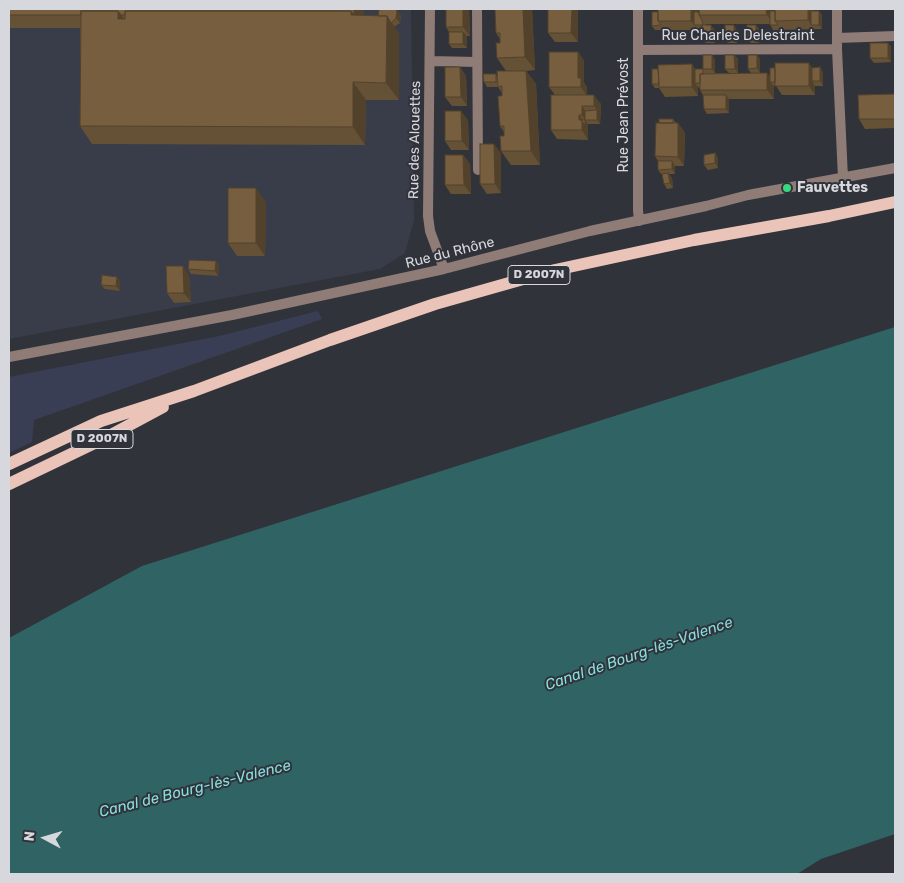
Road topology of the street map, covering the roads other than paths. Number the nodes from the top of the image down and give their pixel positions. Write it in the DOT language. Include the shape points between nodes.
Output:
graph roads {
  1 [pos="430,9"];
  2 [pos="477,9"];
  3 [pos="638,9"];
  4 [pos="837,9"];
  5 [pos="895,36"];
  6 [pos="837,38"];
  7 [pos="838,49"];
  8 [pos="638,50"];
  9 [pos="430,61"];
  10 [pos="477,62"];
  11 [pos="895,168"];
  12 [pos="478,170"];
  13 [pos="843,178"];
  14 [pos="895,202"];
  15 [pos="639,221"];
  16 [pos="444,269"];
  17 [pos="9,357"];
  18 [pos="194,391"];
  19 [pos="9,464"];
  20 [pos="9,484"];
  1 -- 9 [label="street, Rue des Alouettes"];
  2 -- 10 [label="street"];
  3 -- 8 [label="street, Rue Jean Prévost"];
  4 -- 6 [label="street"];
  5 -- 6 [label="street"];
  6 -- 7 [label="street"];
  7 -- 8 [label="street, Rue Charles Delestraint"];
  7 -- 13 [label="street"];
  8 -- 15 [label="street, Rue Jean Prévost"];
  9 -- 10 [label="street"];
  9 -- 16 [label="street, Rue des Alouettes" via="428,216 430,232"];
  10 -- 12 [label="street"];
  11 -- 13 [label="street, Rue du Rhône"];
  13 -- 15 [label="street, Rue du Rhône"];
  14 -- 18 [label="main road, D 2007N" via="555,270 435,304"];
  15 -- 16 [label="street, Rue du Rhône"];
  16 -- 17 [label="street, Rue du Rhône" via="232,315"];
  18 -- 19 [label="main road, D 2007N" via="101,421"];
  18 -- 20 [label="main road, D 2007N"];
}
